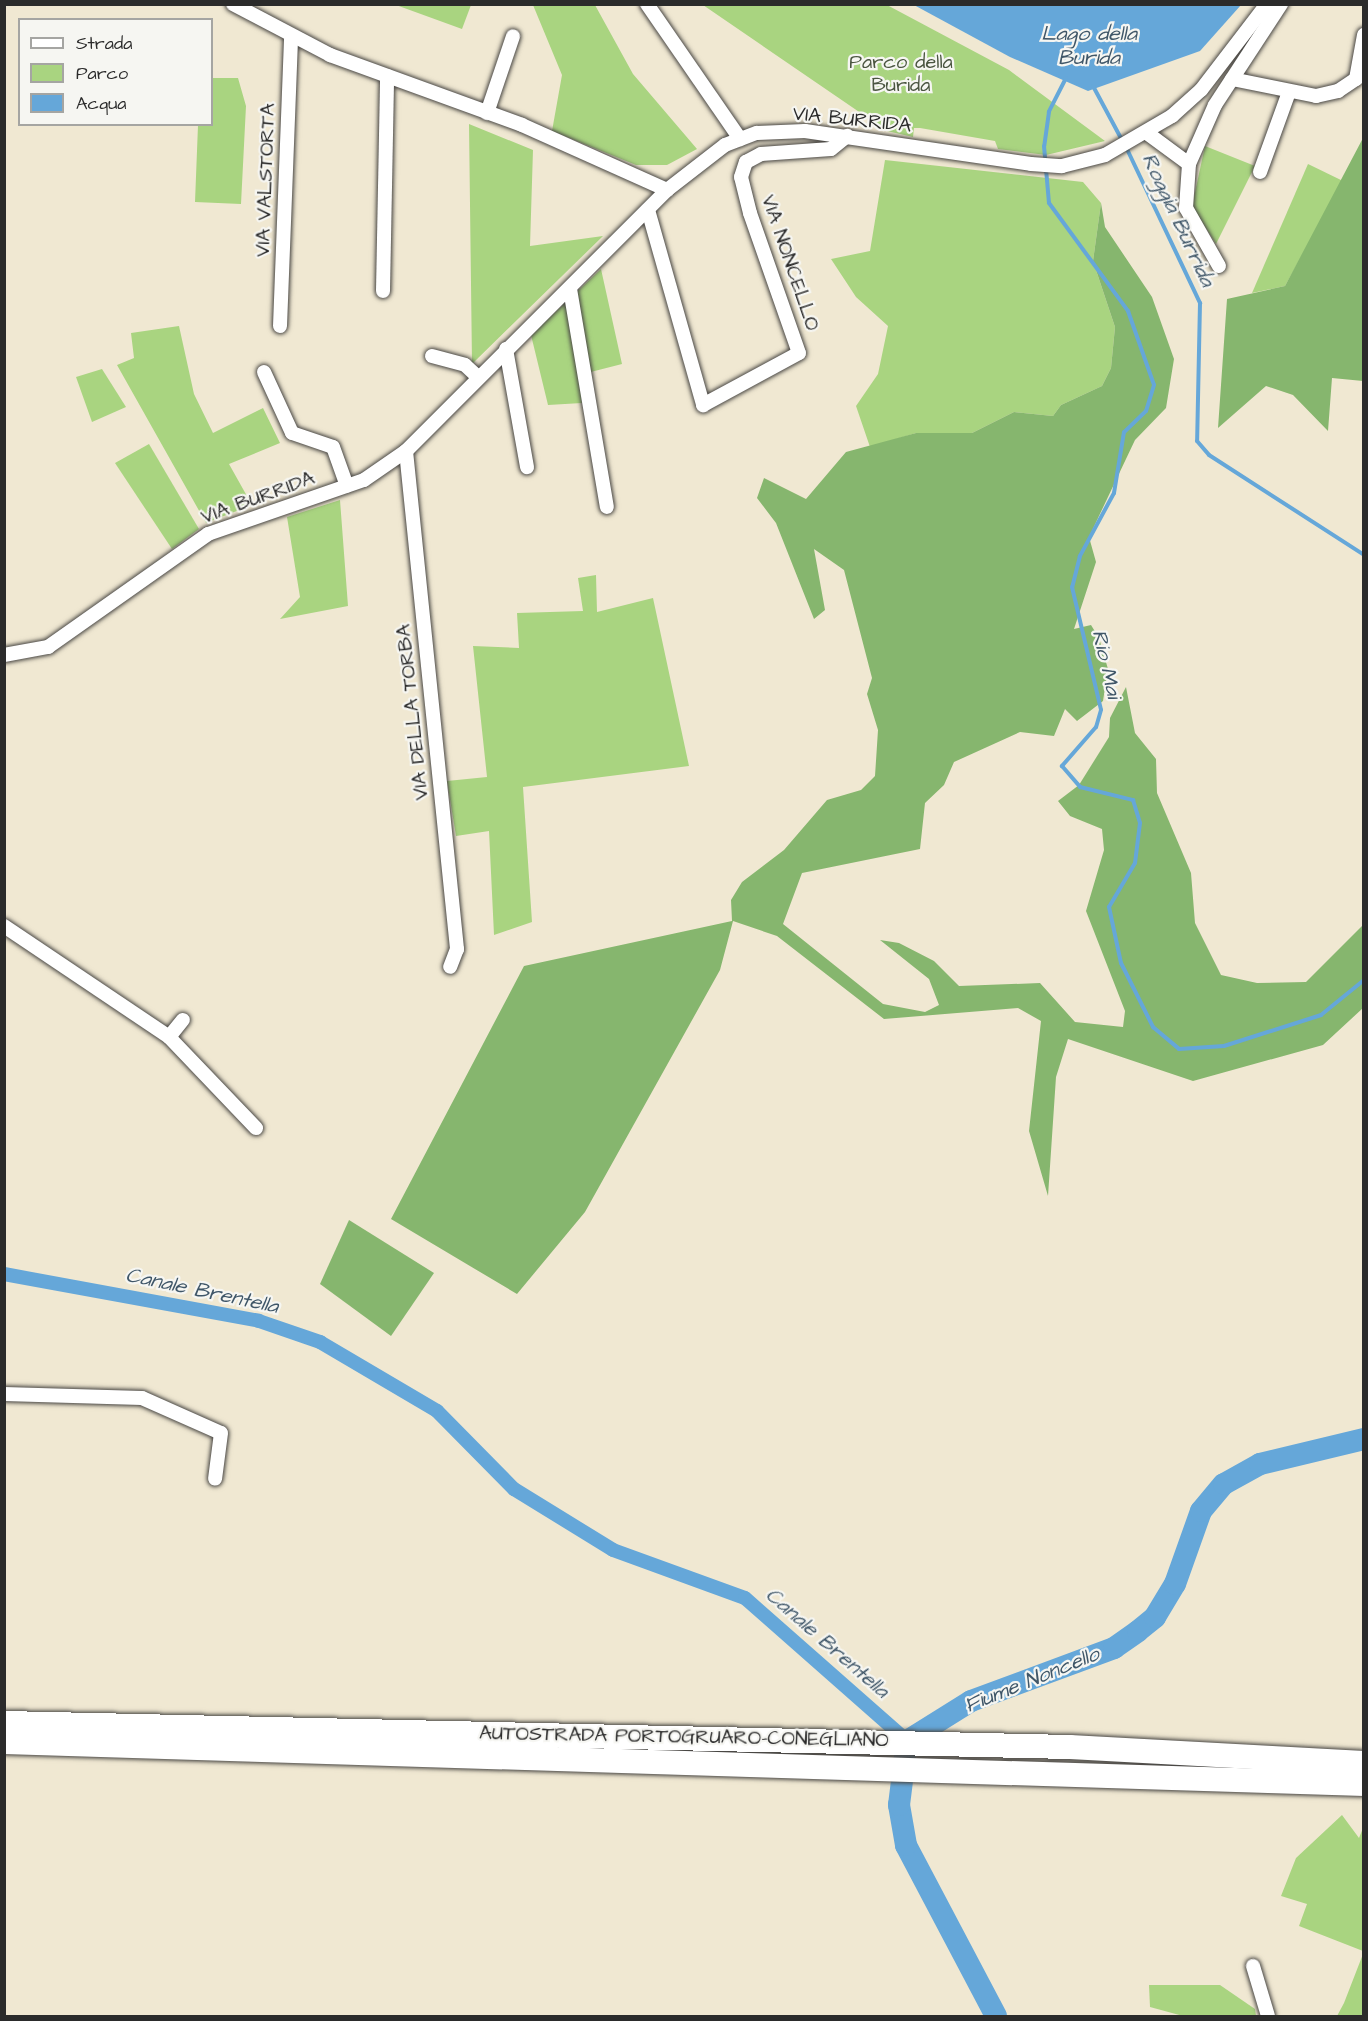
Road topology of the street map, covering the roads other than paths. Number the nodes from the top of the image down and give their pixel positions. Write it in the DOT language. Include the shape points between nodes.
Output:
graph roads {
  1 [pos="233,4"];
  2 [pos="647,4"];
  3 [pos="1266,4"];
  4 [pos="1281,4"];
  5 [pos="1364,35"];
  6 [pos="291,36"];
  7 [pos="513,36"];
  8 [pos="387,76"];
  9 [pos="1232,79"];
  10 [pos="1289,92"];
  11 [pos="487,113"];
  12 [pos="1147,133"];
  13 [pos="847,136"];
  14 [pos="740,139"];
  15 [pos="1189,164"];
  16 [pos="1260,172"];
  17 [pos="667,190"];
  18 [pos="648,210"];
  19 [pos="1219,266"];
  20 [pos="570,289"];
  21 [pos="383,291"];
  22 [pos="280,326"];
  23 [pos="506,350"];
  24 [pos="432,356"];
  25 [pos="264,372"];
  26 [pos="477,376"];
  27 [pos="406,451"];
  28 [pos="527,467"];
  29 [pos="347,486"];
  30 [pos="608,507"];
  31 [pos="4,655"];
  32 [pos="4,926"];
  33 [pos="450,967"];
  34 [pos="183,1020"];
  35 [pos="169,1037"];
  36 [pos="256,1128"];
  37 [pos="4,1394"];
  38 [pos="215,1479"];
  39 [pos="4,1723"];
  40 [pos="185,1737"];
  41 [pos="4,1742"];
  42 [pos="1364,1763"];
  43 [pos="1364,1784"];
  44 [pos="1253,1966"];
  45 [pos="1269,2016"];
  1 -- 6 [label="street"];
  2 -- 14 [label="street"];
  3 -- 12 [label="street, VIA BURRIDA" via="1201,90"];
  4 -- 9 [label="street"];
  5 -- 10 [label="street" via="1356,80 1316,96"];
  6 -- 8 [label="street"];
  6 -- 22 [label="street, VIA VALSTORTA"];
  7 -- 11 [label="street"];
  8 -- 11 [label="street"];
  8 -- 21 [label="street"];
  9 -- 10 [label="street"];
  9 -- 15 [label="street"];
  10 -- 16 [label="street"];
  11 -- 17 [label="street"];
  12 -- 13 [label="street, VIA BURRIDA" via="1114,151 1046,165"];
  12 -- 15 [label="street"];
  13 -- 14 [label="street, VIA BURRIDA" via="805,131 758,133"];
  13 -- 18 [label="street, VIA NONCELLO" via="831,149 761,154 746,162 741,177 750,213 799,353 703,405"];
  14 -- 17 [label="street, VIA BURRIDA"];
  15 -- 19 [label="street" via="1185,207"];
  17 -- 18 [label="street, VIA BURRIDA"];
  18 -- 20 [label="street, VIA BURRIDA"];
  20 -- 23 [label="street, VIA BURRIDA"];
  20 -- 30 [label="street"];
  23 -- 26 [label="street, VIA BURRIDA"];
  23 -- 28 [label="street"];
  24 -- 26 [label="street" via="465,365"];
  25 -- 29 [label="street" via="292,433 333,447"];
  26 -- 27 [label="street, VIA BURRIDA"];
  27 -- 29 [label="street, VIA BURRIDA"];
  27 -- 33 [label="street, VIA DELLA TORBA" via="457,949"];
  29 -- 31 [label="street, VIA BURRIDA" via="208,534 48,647"];
  32 -- 35 [label="street"];
  34 -- 35 [label="street"];
  35 -- 36 [label="street"];
  37 -- 38 [label="street" via="142,1398 221,1432"];
  39 -- 40 [label="highway, AUTOSTRADA PORTOGRUARO-CONEGLIANO"];
  40 -- 41 [label="highway, AUTOSTRADA PORTOGRUARO-CONEGLIANO"];
  40 -- 42 [label="highway, AUTOSTRADA PORTOGRUARO-CONEGLIANO" via="1070,1747"];
  40 -- 43 [label="highway, AUTOSTRADA PORTOGRUARO-CONEGLIANO"];
  44 -- 45 [label="street"];
}
